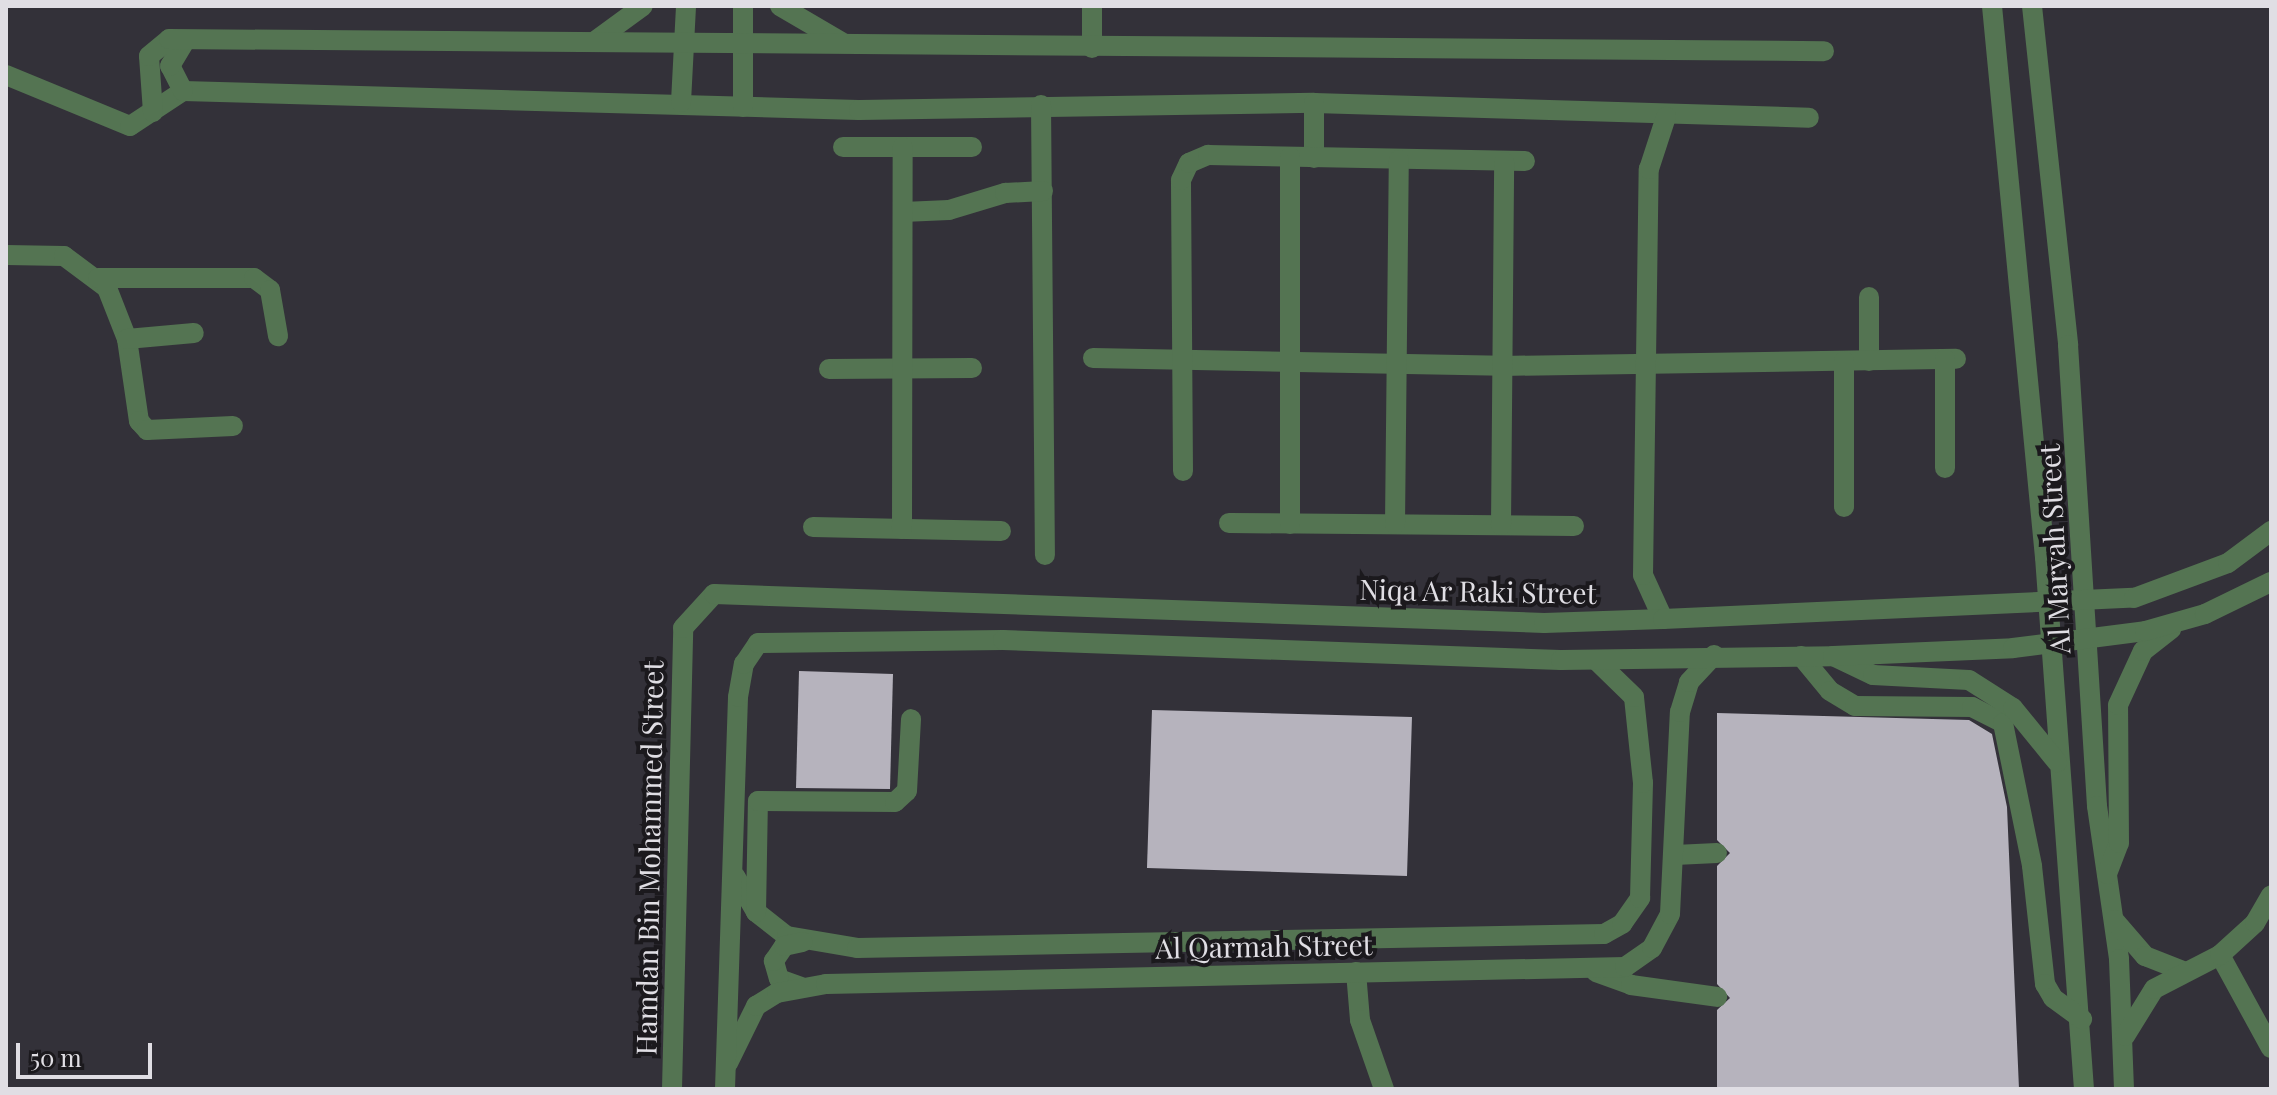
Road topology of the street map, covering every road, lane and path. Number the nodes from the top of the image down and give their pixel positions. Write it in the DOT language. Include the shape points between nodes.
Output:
graph roads {
  1 [pos="643,6"];
  2 [pos="686,6"];
  3 [pos="743,6"];
  4 [pos="780,6"];
  5 [pos="1092,6"];
  6 [pos="1992,6"];
  7 [pos="2032,6"];
  8 [pos="684,40"];
  9 [pos="185,41"];
  10 [pos="595,41"];
  11 [pos="743,43"];
  12 [pos="854,47"];
  13 [pos="1092,48"];
  14 [pos="1824,51"];
  15 [pos="6,75"];
  16 [pos="183,91"];
  17 [pos="681,102"];
  18 [pos="1314,103"];
  19 [pos="1046,105"];
  20 [pos="743,107"];
  21 [pos="153,112"];
  22 [pos="1666,117"];
  23 [pos="1809,118"];
  24 [pos="843,147"];
  25 [pos="903,147"];
  26 [pos="972,147"];
  27 [pos="1290,157"];
  28 [pos="1314,158"];
  29 [pos="1399,160"];
  30 [pos="1043,191"];
  31 [pos="903,212"];
  32 [pos="6,255"];
  33 [pos="98,278"];
  34 [pos="1869,297"];
  35 [pos="194,333"];
  36 [pos="278,336"];
  37 [pos="127,339"];
  38 [pos="1093,358"];
  39 [pos="1183,360"];
  40 [pos="1844,361"];
  41 [pos="1869,361"];
  42 [pos="1290,362"];
  43 [pos="1397,364"];
  44 [pos="1646,365"];
  45 [pos="1502,366"];
  46 [pos="902,368"];
  47 [pos="972,368"];
  48 [pos="829,369"];
  49 [pos="233,426"];
  50 [pos="1945,468"];
  51 [pos="1183,471"];
  52 [pos="1844,507"];
  53 [pos="1229,523"];
  54 [pos="1290,524"];
  55 [pos="1395,524"];
  56 [pos="1501,525"];
  57 [pos="1574,526"];
  58 [pos="813,527"];
  59 [pos="902,529"];
  60 [pos="1001,531"];
  61 [pos="2271,531"];
  62 [pos="1045,555"];
  63 [pos="2268,587"];
  64 [pos="2087,600"];
  65 [pos="2048,601"];
  66 [pos="1663,619"];
  67 [pos="2175,624"];
  68 [pos="683,628"];
  69 [pos="2088,639"];
  70 [pos="2050,644"];
  71 [pos="1714,655"];
  72 [pos="1801,656"];
  73 [pos="1833,656"];
  74 [pos="1596,660"];
  75 [pos="911,719"];
  76 [pos="2058,763"];
  77 [pos="1678,764"];
  78 [pos="1643,783"];
  79 [pos="1717,853"];
  80 [pos="1675,855"];
  81 [pos="734,873"];
  82 [pos="2107,874"];
  83 [pos="2271,895"];
  84 [pos="756,912"];
  85 [pos="2114,919"];
  86 [pos="2263,928"];
  87 [pos="803,942"];
  88 [pos="2220,955"];
  89 [pos="1592,970"];
  90 [pos="2183,971"];
  91 [pos="1356,972"];
  92 [pos="804,987"];
  93 [pos="1717,997"];
  94 [pos="2082,1019"];
  95 [pos="2124,1039"];
  96 [pos="2271,1048"];
  97 [pos="725,1082"];
  98 [pos="672,1089"];
  99 [pos="1384,1089"];
  100 [pos="2084,1089"];
  101 [pos="2124,1089"];
  1 -- 10 [label="street"];
  2 -- 8 [label="street"];
  3 -- 11 [label="street"];
  4 -- 12 [label="street"];
  5 -- 13 [label="street"];
  6 -- 65 [label="street, Al Maryah Street"];
  7 -- 64 [label="street, Al Maryah Street" via="2068,345"];
  8 -- 10 [label="street"];
  8 -- 11 [label="street"];
  8 -- 17 [label="street"];
  9 -- 10 [label="street"];
  9 -- 16 [label="street" via="170,66"];
  9 -- 21 [label="street" via="164,40 151,51"];
  11 -- 12 [label="street"];
  11 -- 20 [label="street"];
  12 -- 13 [label="street"];
  13 -- 14 [label="street"];
  15 -- 21 [label="street" via="123,125 143,122"];
  16 -- 17 [label="street"];
  16 -- 21 [label="street"];
  17 -- 20 [label="street"];
  18 -- 19 [label="street"];
  18 -- 22 [label="street"];
  18 -- 28 [label="street"];
  19 -- 20 [label="street"];
  19 -- 30 [label="street"];
  22 -- 23 [label="street"];
  22 -- 44 [label="street" via="1649,169"];
  24 -- 25 [label="street"];
  25 -- 26 [label="street"];
  25 -- 31 [label="street"];
  27 -- 28 [label="street"];
  27 -- 39 [label="street" via="1208,155 1185,168"];
  27 -- 42 [label="street"];
  28 -- 29 [label="street"];
  29 -- 43 [label="street"];
  29 -- 45 [label="street" via="1514,161"];
  30 -- 31 [label="street" via="1005,193 949,210"];
  30 -- 62 [label="street"];
  31 -- 46 [label="street"];
  32 -- 33 [label="street" via="64,256"];
  33 -- 36 [label="street" via="254,278 270,290"];
  33 -- 37 [label="street"];
  34 -- 41 [label="street"];
  35 -- 37 [label="street"];
  37 -- 49 [label="street" via="139,421 147,430"];
  38 -- 39 [label="street"];
  39 -- 42 [label="street"];
  39 -- 51 [label="street"];
  40 -- 41 [label="street"];
  40 -- 44 [label="street"];
  40 -- 52 [label="street"];
  41 -- 50 [label="street" via="1950,359"];
  42 -- 43 [label="street"];
  42 -- 54 [label="street"];
  43 -- 45 [label="street"];
  43 -- 55 [label="street"];
  44 -- 45 [label="street"];
  44 -- 66 [label="street" via="1643,575"];
  45 -- 56 [label="street"];
  46 -- 47 [label="street"];
  46 -- 48 [label="street"];
  46 -- 59 [label="street"];
  53 -- 54 [label="street"];
  54 -- 55 [label="street"];
  55 -- 56 [label="street"];
  56 -- 57 [label="street"];
  58 -- 59 [label="street"];
  59 -- 60 [label="street"];
  61 -- 64 [label="street, Niqa Ar Raki Street" via="2228,563 2167,589"];
  63 -- 67 [label="street"];
  64 -- 65 [label="street, Niqa Ar Raki Street"];
  64 -- 69 [label="street, Al Maryah Street"];
  65 -- 66 [label="street, Niqa Ar Raki Street"];
  65 -- 70 [label="street, Al Maryah Street"];
  66 -- 68 [label="street, Niqa Ar Raki Street" via="1342,617 730,592 704,599"];
  67 -- 69 [label="street"];
  67 -- 82 [label="street" via="2143,651 2118,705 2119,843"];
  68 -- 98 [label="street, Hamdan Bin Mohammed Street"];
  69 -- 70 [label="street"];
  69 -- 82 [label="street, Al Maryah Street"];
  70 -- 73 [label="street"];
  70 -- 76 [label="street, Al Maryah Street"];
  71 -- 72 [label="street"];
  71 -- 74 [label="street"];
  71 -- 77 [label="street, Al Qarmah Street" via="1683,697"];
  72 -- 73 [label="street"];
  72 -- 94 [label="street" via="1830,691 1855,706 1972,707 2003,723 2032,866 2045,984 2053,998"];
  73 -- 76 [label="street" via="1860,672 1969,680 2013,708"];
  74 -- 78 [label="street, Al Qarmah Street" via="1634,697"];
  74 -- 81 [label="street" via="1003,640 758,643 744,664 738,697"];
  75 -- 84 [label="street" via="907,791 895,802 758,801"];
  76 -- 94 [label="street, Al Maryah Street"];
  77 -- 78 [label="street" via="1657,756"];
  77 -- 80 [label="street, Al Qarmah Street"];
  78 -- 87 [label="street, Al Qarmah Street" via="1640,898 1622,924 1604,934 898,949"];
  79 -- 80 [label="street"];
  80 -- 89 [label="street, Al Qarmah Street" via="1670,914 1660,937 1625,967"];
  81 -- 84 [label="street, Al Qarmah Street"];
  81 -- 97 [label="street"];
  82 -- 85 [label="street, Al Maryah Street"];
  83 -- 86 [label="street"];
  84 -- 87 [label="street, Al Qarmah Street"];
  85 -- 90 [label="street" via="2145,956"];
  85 -- 95 [label="street, Al Maryah Street"];
  86 -- 88 [label="street"];
  87 -- 92 [label="street" via="784,946 774,961 779,979"];
  88 -- 90 [label="street"];
  88 -- 96 [label="street"];
  89 -- 91 [label="street, Al Qarmah Street"];
  89 -- 93 [label="street" via="1631,985"];
  90 -- 95 [label="street" via="2154,989"];
  91 -- 92 [label="street, Al Qarmah Street" via="879,980"];
  91 -- 99 [label="street" via="1360,1020"];
  92 -- 97 [label="street, Al Qarmah Street" via="756,1006"];
  94 -- 100 [label="street, Al Maryah Street"];
  95 -- 101 [label="street, Al Maryah Street"];
}
